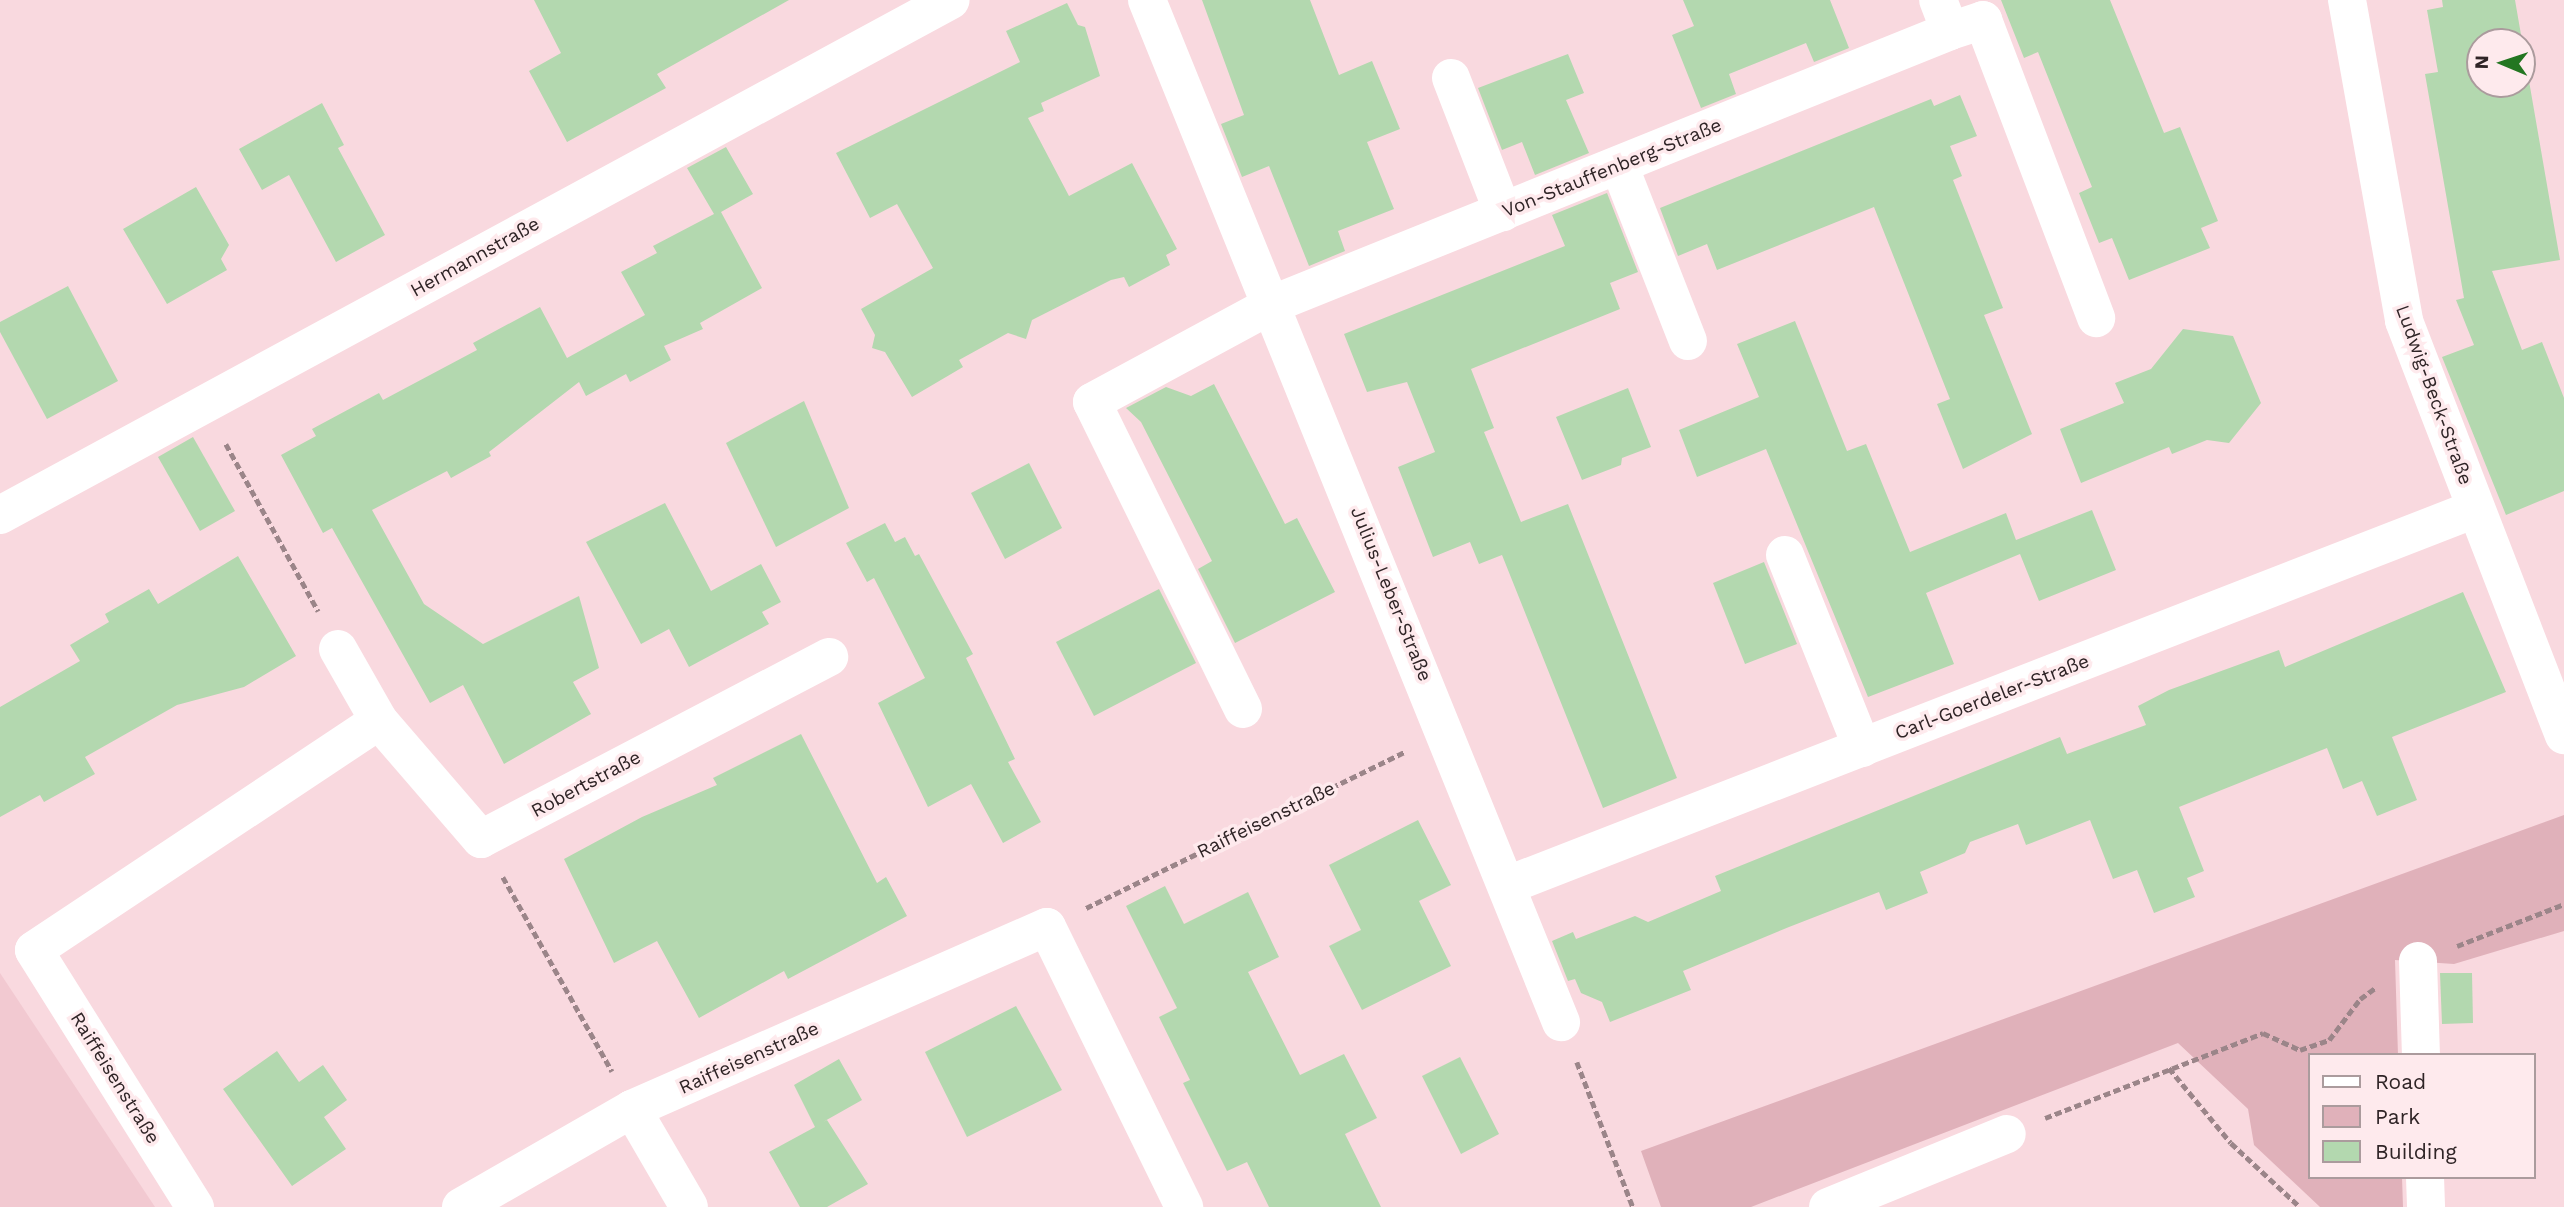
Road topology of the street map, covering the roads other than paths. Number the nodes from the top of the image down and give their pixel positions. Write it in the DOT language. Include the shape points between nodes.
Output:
graph roads {
  1 [pos="951,0"];
  2 [pos="1147,0"];
  3 [pos="2347,0"];
  4 [pos="1944,16"];
  5 [pos="1451,78"];
  6 [pos="1619,166"];
  7 [pos="1503,212"];
  8 [pos="1273,304"];
  9 [pos="2096,318"];
  10 [pos="1688,341"];
  11 [pos="2475,509"];
  12 [pos="0,515"];
  13 [pos="1785,555"];
  14 [pos="338,649"];
  15 [pos="829,657"];
  16 [pos="1243,709"];
  17 [pos="379,722"];
  18 [pos="2564,735"];
  19 [pos="1862,748"];
  20 [pos="1508,885"];
  21 [pos="2418,961"];
  22 [pos="1561,1022"];
  23 [pos="2421,1053"];
  24 [pos="632,1109"];
  25 [pos="2007,1134"];
  26 [pos="2425,1179"];
  27 [pos="195,1207"];
  28 [pos="461,1207"];
  29 [pos="689,1207"];
  30 [pos="1184,1207"];
  31 [pos="1828,1207"];
  32 [pos="2426,1207"];
  1 -- 12 [label="street, Hermannstraße"];
  2 -- 8 [label="street, Julius-Leber-Straße"];
  3 -- 11 [label="street, Ludwig-Beck-Straße" via="2404,321"];
  4 -- 6 [label="street, Von-Stauffenberg-Straße"];
  4 -- 9 [label="street, Von-Stauffenberg-Straße" via="1983,20"];
  5 -- 7 [label="street"];
  6 -- 7 [label="street, Von-Stauffenberg-Straße"];
  6 -- 10 [label="street"];
  7 -- 8 [label="street, Von-Stauffenberg-Straße"];
  8 -- 16 [label="street" via="1092,402"];
  8 -- 20 [label="street, Julius-Leber-Straße"];
  11 -- 18 [label="street, Ludwig-Beck-Straße"];
  11 -- 19 [label="street, Carl-Goerdeler-Straße"];
  13 -- 19 [label="street"];
  14 -- 17 [label="street"];
  15 -- 17 [label="street, Robertstraße" via="481,839"];
  17 -- 27 [label="street, Raiffeisenstraße" via="34,950"];
  19 -- 20 [label="street, Carl-Goerdeler-Straße"];
  20 -- 22 [label="street, Julius-Leber-Straße"];
  21 -- 23 [label="street"];
  24 -- 28 [label="street, Raiffeisenstraße"];
  24 -- 29 [label="street"];
  24 -- 30 [label="street, Raiffeisenstraße" via="1047,927"];
  25 -- 31 [label="street"];
  26 -- 32 [label="street"];
}
